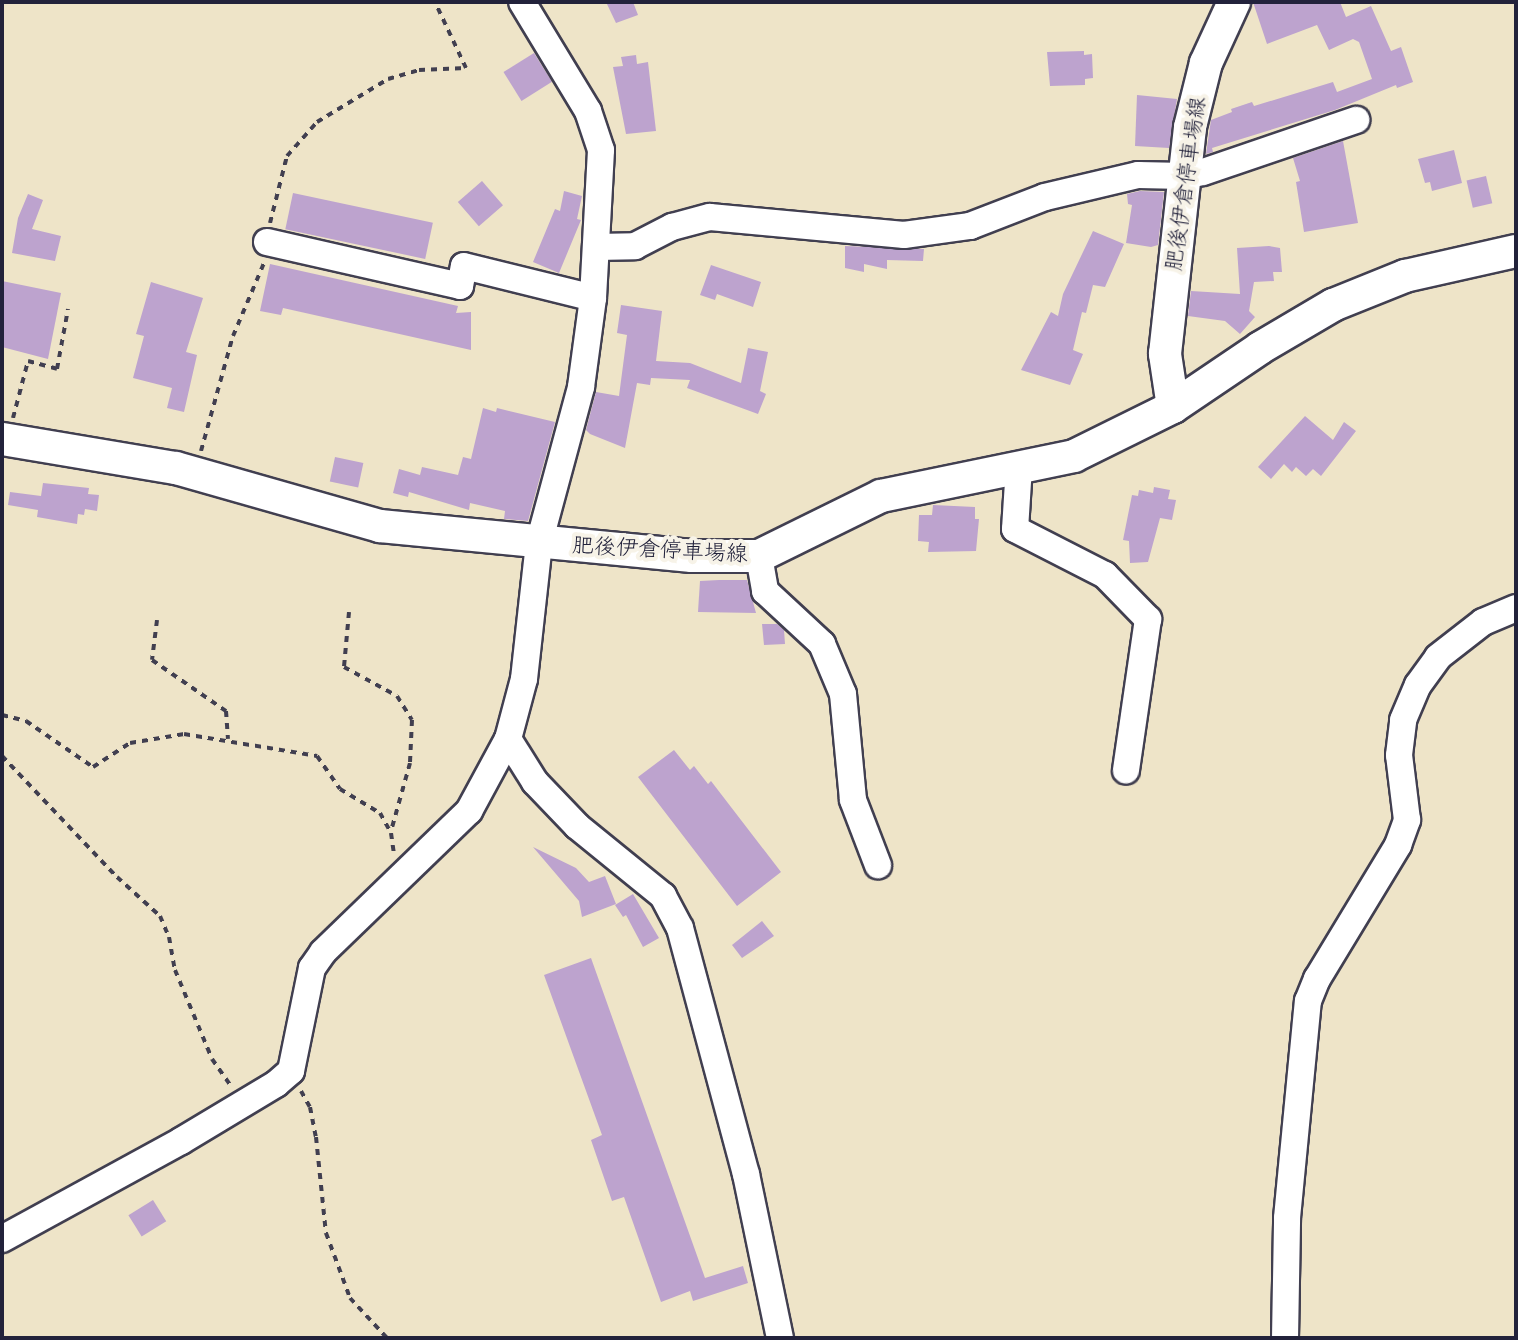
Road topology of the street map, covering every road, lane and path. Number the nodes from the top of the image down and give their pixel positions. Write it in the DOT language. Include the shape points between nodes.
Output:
graph roads {
  1 [pos="435,2"];
  2 [pos="522,2"];
  3 [pos="1234,2"];
  4 [pos="1356,120"];
  5 [pos="1185,176"];
  6 [pos="267,242"];
  7 [pos="596,247"];
  8 [pos="1512,257"];
  9 [pos="593,298"];
  10 [pos="68,309"];
  11 [pos="1173,407"];
  12 [pos="4,439"];
  13 [pos="1019,466"];
  14 [pos="195,473"];
  15 [pos="539,543"];
  16 [pos="759,556"];
  17 [pos="1516,608"];
  18 [pos="349,612"];
  19 [pos="157,620"];
  20 [pos="2,715"];
  21 [pos="228,739"];
  22 [pos="508,739"];
  23 [pos="2,756"];
  24 [pos="1126,770"];
  25 [pos="391,833"];
  26 [pos="878,865"];
  27 [pos="398,880"];
  28 [pos="291,1071"];
  29 [pos="244,1105"];
  30 [pos="2,1239"];
  31 [pos="387,1338"];
  32 [pos="780,1338"];
  33 [pos="1285,1338"];
  1 -- 6 [label="path" via="466,68 419,70 388,79 317,122 287,156"];
  2 -- 7 [label="street" via="588,111 601,150"];
  3 -- 5 [label="main road, 肥後伊倉停車場線" via="1206,63 1190,127"];
  4 -- 5 [label="street"];
  5 -- 7 [label="street" via="1138,175 1045,197 970,226 904,235 710,217 672,227 635,246"];
  5 -- 11 [label="main road, 肥後伊倉停車場線" via="1165,354"];
  6 -- 9 [label="street" via="460,286 464,266"];
  6 -- 14 [label="path" via="262,273 233,336"];
  7 -- 9 [label="street"];
  8 -- 11 [label="main road" via="1405,276 1333,305"];
  9 -- 15 [label="street" via="581,387"];
  10 -- 12 [label="path" via="57,369 28,361"];
  11 -- 13 [label="main road, 肥後伊倉停車場線" via="1074,456"];
  12 -- 14 [label="main road, 肥後伊倉停車場線"];
  13 -- 16 [label="main road, 肥後伊倉停車場線" via="881,496"];
  13 -- 24 [label="street" via="1015,529 1105,575 1148,619"];
  14 -- 15 [label="main road, 肥後伊倉停車場線" via="380,526"];
  15 -- 16 [label="main road, 肥後伊倉停車場線"];
  15 -- 22 [label="street" via="524,679"];
  16 -- 26 [label="street" via="765,591 822,644 843,694 853,800"];
  17 -- 33 [label="street" via="1483,622 1438,657 1418,685 1399,755 1407,820 1398,845 1308,1001 1287,1218"];
  18 -- 25 [label="path" via="344,667 397,696 412,720 410,763"];
  19 -- 21 [label="path" via="152,660 226,711"];
  20 -- 21 [label="path" via="26,721 93,767 130,743 184,734"];
  21 -- 25 [label="path" via="317,756 340,789 380,813"];
  22 -- 27 [label="street" via="469,811"];
  22 -- 32 [label="street" via="535,782 577,826 663,896 680,928 746,1174"];
  23 -- 29 [label="path" via="160,916 175,970 212,1059"];
  25 -- 27 [label="path"];
  27 -- 28 [label="street" via="312,968"];
  28 -- 29 [label="street"];
  28 -- 31 [label="path" via="310,1107 326,1233 350,1298"];
  29 -- 30 [label="street"];
}
